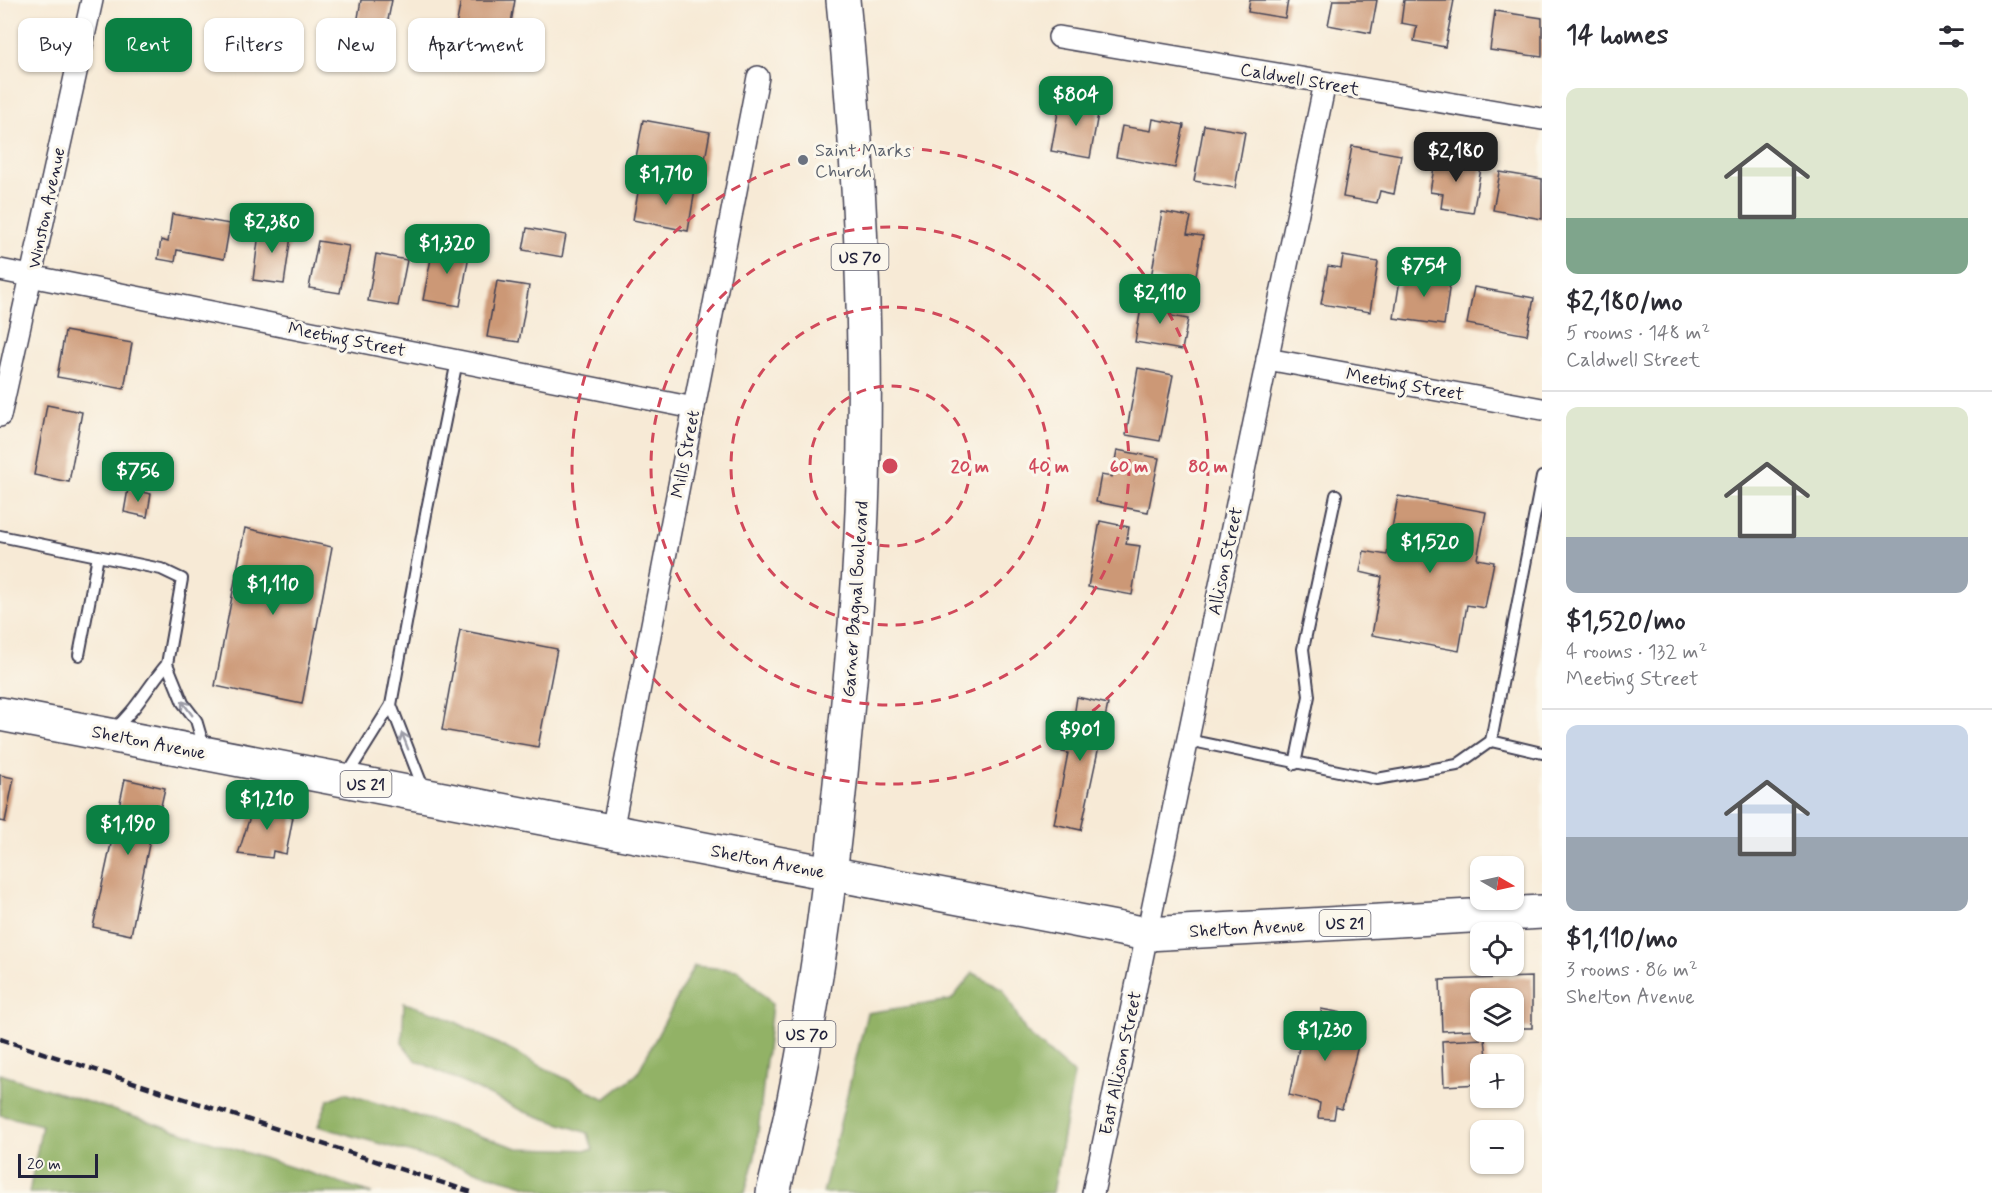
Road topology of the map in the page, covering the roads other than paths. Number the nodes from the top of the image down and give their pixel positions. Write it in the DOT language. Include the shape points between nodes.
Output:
graph roads {
  1 [pos="92,0"];
  2 [pos="843,0"];
  3 [pos="1059,37"];
  4 [pos="758,77"];
  5 [pos="1325,83"];
  6 [pos="1542,119"];
  7 [pos="0,270"];
  8 [pos="31,277"];
  9 [pos="1267,359"];
  10 [pos="458,361"];
  11 [pos="694,408"];
  12 [pos="1542,409"];
  13 [pos="0,416"];
  14 [pos="1542,477"];
  15 [pos="1336,495"];
  16 [pos="0,536"];
  17 [pos="98,556"];
  18 [pos="79,655"];
  19 [pos="167,664"];
  20 [pos="392,705"];
  21 [pos="0,714"];
  22 [pos="107,734"];
  23 [pos="1188,740"];
  24 [pos="1491,741"];
  25 [pos="206,753"];
  26 [pos="1542,753"];
  27 [pos="1295,764"];
  28 [pos="344,780"];
  29 [pos="427,795"];
  30 [pos="612,831"];
  31 [pos="831,873"];
  32 [pos="1542,912"];
  33 [pos="1147,934"];
  34 [pos="773,1193"];
  35 [pos="1093,1193"];
  1 -- 8 [label="street, Winston Avenue"];
  2 -- 31 [label="main road, Garner Bagnal Boulevard / US 70" via="852,92 865,356 862,514"];
  3 -- 5 [label="street, Caldwell Street"];
  4 -- 11 [label="street, Mills Street"];
  5 -- 6 [label="street, Caldwell Street"];
  5 -- 9 [label="street, Allison Street"];
  7 -- 8 [label="street, Meeting Street"];
  8 -- 10 [label="street, Meeting Street"];
  8 -- 13 [label="street, Winston Avenue"];
  9 -- 12 [label="street, Meeting Street"];
  9 -- 23 [label="street, Allison Street"];
  10 -- 11 [label="street, Meeting Street"];
  10 -- 20 [label="lane"];
  11 -- 30 [label="street, Mills Street"];
  14 -- 24 [label="lane"];
  15 -- 27 [label="lane" via="1303,649 1309,696"];
  16 -- 17 [label="lane"];
  17 -- 18 [label="lane"];
  17 -- 19 [label="lane" via="161,569 182,579"];
  19 -- 22 [label="lane" via="129,717"];
  25 -- 19 [label="lane, one-way" via="196,720 183,703"];
  20 -- 28 [label="lane"];
  29 -- 20 [label="lane, one-way"];
  21 -- 22 [label="main road, Shelton Avenue / US 21"];
  22 -- 25 [label="main road, Shelton Avenue / US 21"];
  23 -- 27 [label="lane"];
  23 -- 33 [label="street, Allison Street"];
  24 -- 26 [label="lane"];
  24 -- 27 [label="lane" via="1457,765 1377,779"];
  25 -- 28 [label="main road, Shelton Avenue / US 21"];
  28 -- 29 [label="main road, Shelton Avenue / US 21"];
  29 -- 30 [label="main road, Shelton Avenue / US 21"];
  30 -- 31 [label="main road, Shelton Avenue / US 21"];
  31 -- 33 [label="main road, Shelton Avenue / US 21"];
  31 -- 34 [label="main road, Garner Bagnal Boulevard / US 70" via="804,1056"];
  32 -- 33 [label="main road, Shelton Avenue / US 21"];
  33 -- 35 [label="street, East Allison Street"];
}
